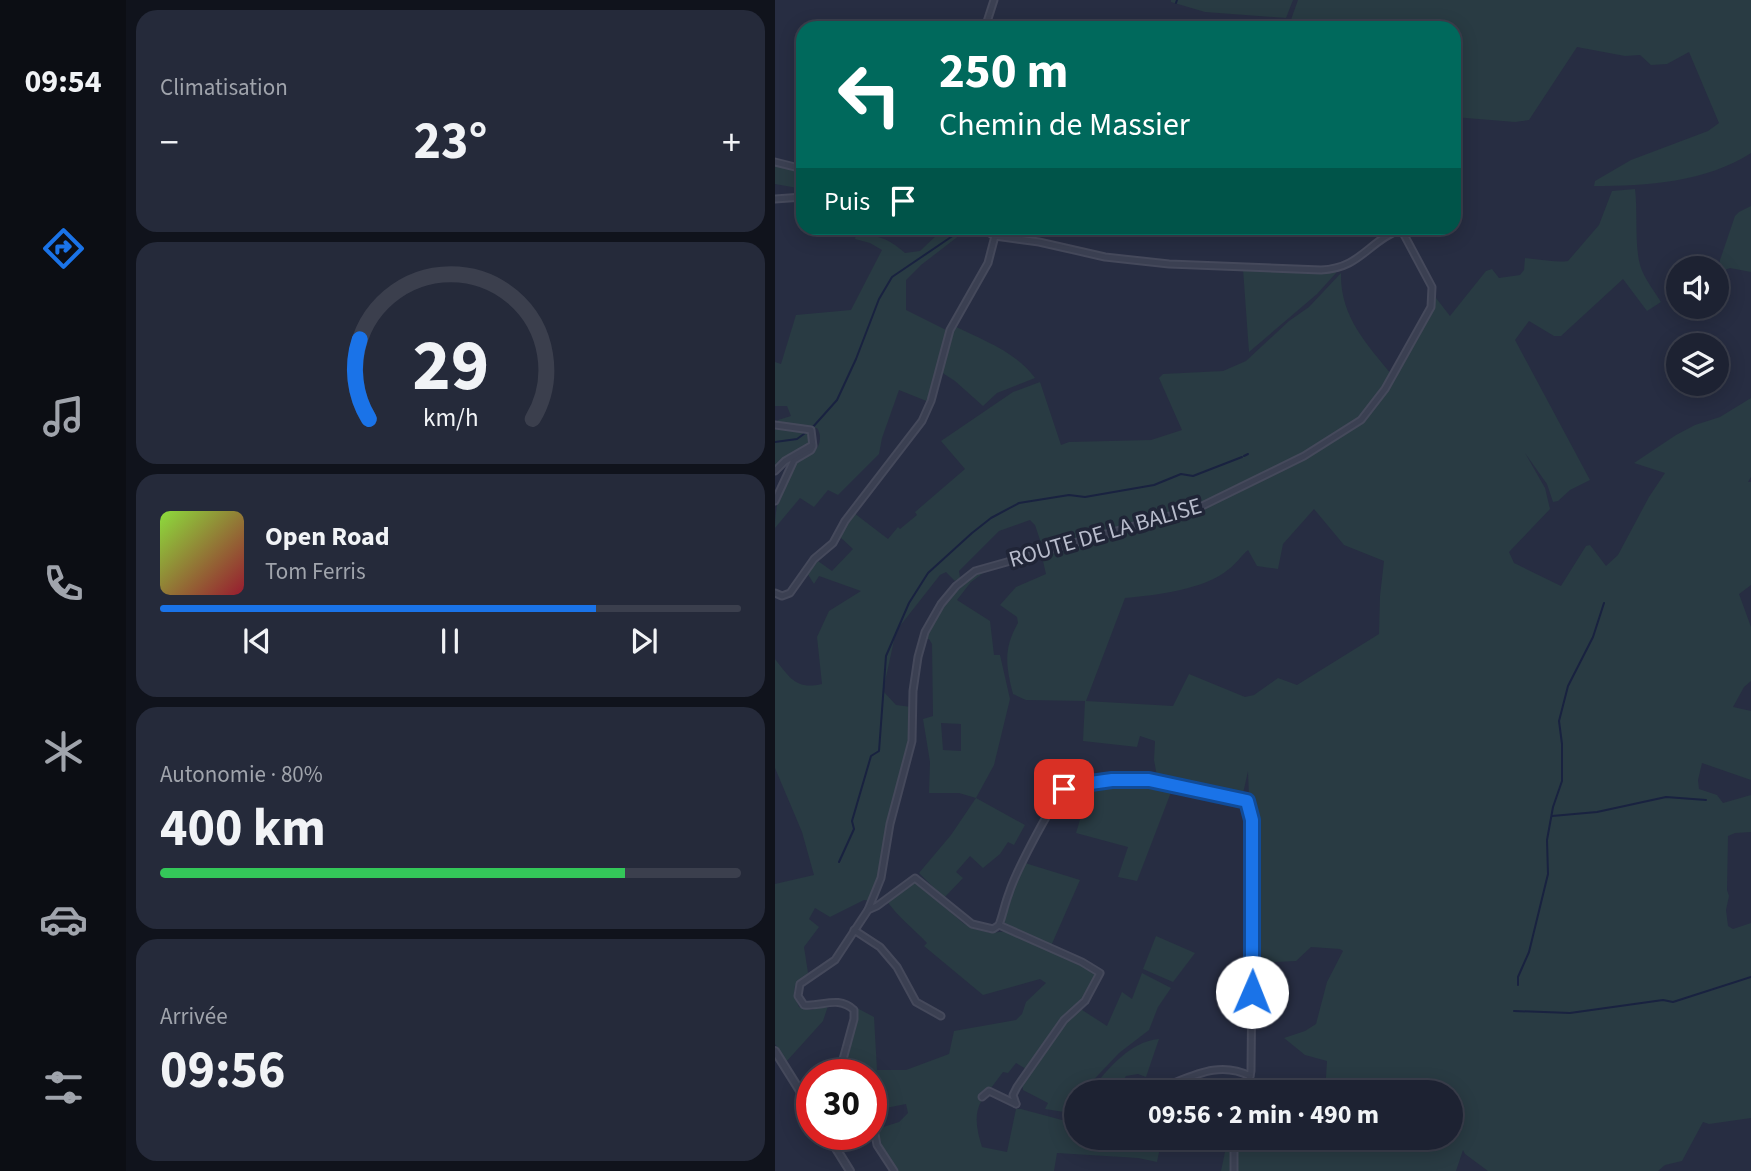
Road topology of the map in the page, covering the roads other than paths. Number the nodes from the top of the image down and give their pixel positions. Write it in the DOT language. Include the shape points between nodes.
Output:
graph roads {
  1 [pos="994,0"];
  2 [pos="987,21"];
  3 [pos="775,162"];
  4 [pos="796,167"];
  5 [pos="796,198"];
  6 [pos="775,199"];
  7 [pos="1388,235"];
  8 [pos="1404,235"];
  9 [pos="995,236"];
  10 [pos="775,425"];
  11 [pos="813,444"];
  12 [pos="775,471"];
  13 [pos="775,501"];
  14 [pos="775,593"];
  15 [pos="868,910"];
  16 [pos="999,925"];
  17 [pos="854,930"];
  18 [pos="941,1016"];
  19 [pos="775,1051"];
  20 [pos="843,1059"];
  21 [pos="1250,1076"];
  22 [pos="1183,1080"];
  23 [pos="1249,1080"];
  24 [pos="796,1084"];
  25 [pos="982,1097"];
  26 [pos="837,1150"];
  27 [pos="880,1150"];
  28 [pos="1234,1150"];
  29 [pos="850,1171"];
  30 [pos="894,1171"];
  31 [pos="1234,1171"];
  1 -- 2 [label="street"];
  3 -- 4 [label="street"];
  5 -- 6 [label="street"];
  7 -- 9 [label="street, ROUTE DE LA BALISE" via="1346,266 1321,270 1152,262"];
  8 -- 15 [label="street, ROUTE DE LA BALISE" via="1432,286 1432,301 1423,325 1368,414 1355,425 1198,508 993,565 954,587 923,639 913,691 912,741 881,878"];
  9 -- 14 [label="street" via="988,263 950,330 923,421 790,593"];
  10 -- 11 [label="street" via="808,430"];
  11 -- 12 [label="street"];
  11 -- 13 [label="street" via="794,460"];
  15 -- 16 [label="street" via="915,878 972,925 993,929"];
  15 -- 17 [label="street"];
  16 -- 21 [label="street" via="1022,864 1069,786 1149,780 1247,801 1253,871"];
  16 -- 25 [label="street" via="1100,974 1085,1001 1064,1020 1017,1087 1016,1104 989,1091"];
  17 -- 18 [label="street" via="880,947 916,1002"];
  17 -- 20 [label="street" via="835,960 802,982 798,990 804,1005 835,1001 854,1010"];
  19 -- 24 [label="street"];
  21 -- 22 [label="street" via="1234,1069 1215,1069"];
  21 -- 23 [label="street"];
  26 -- 29 [label="street"];
  27 -- 30 [label="street"];
  28 -- 31 [label="street"];
}
